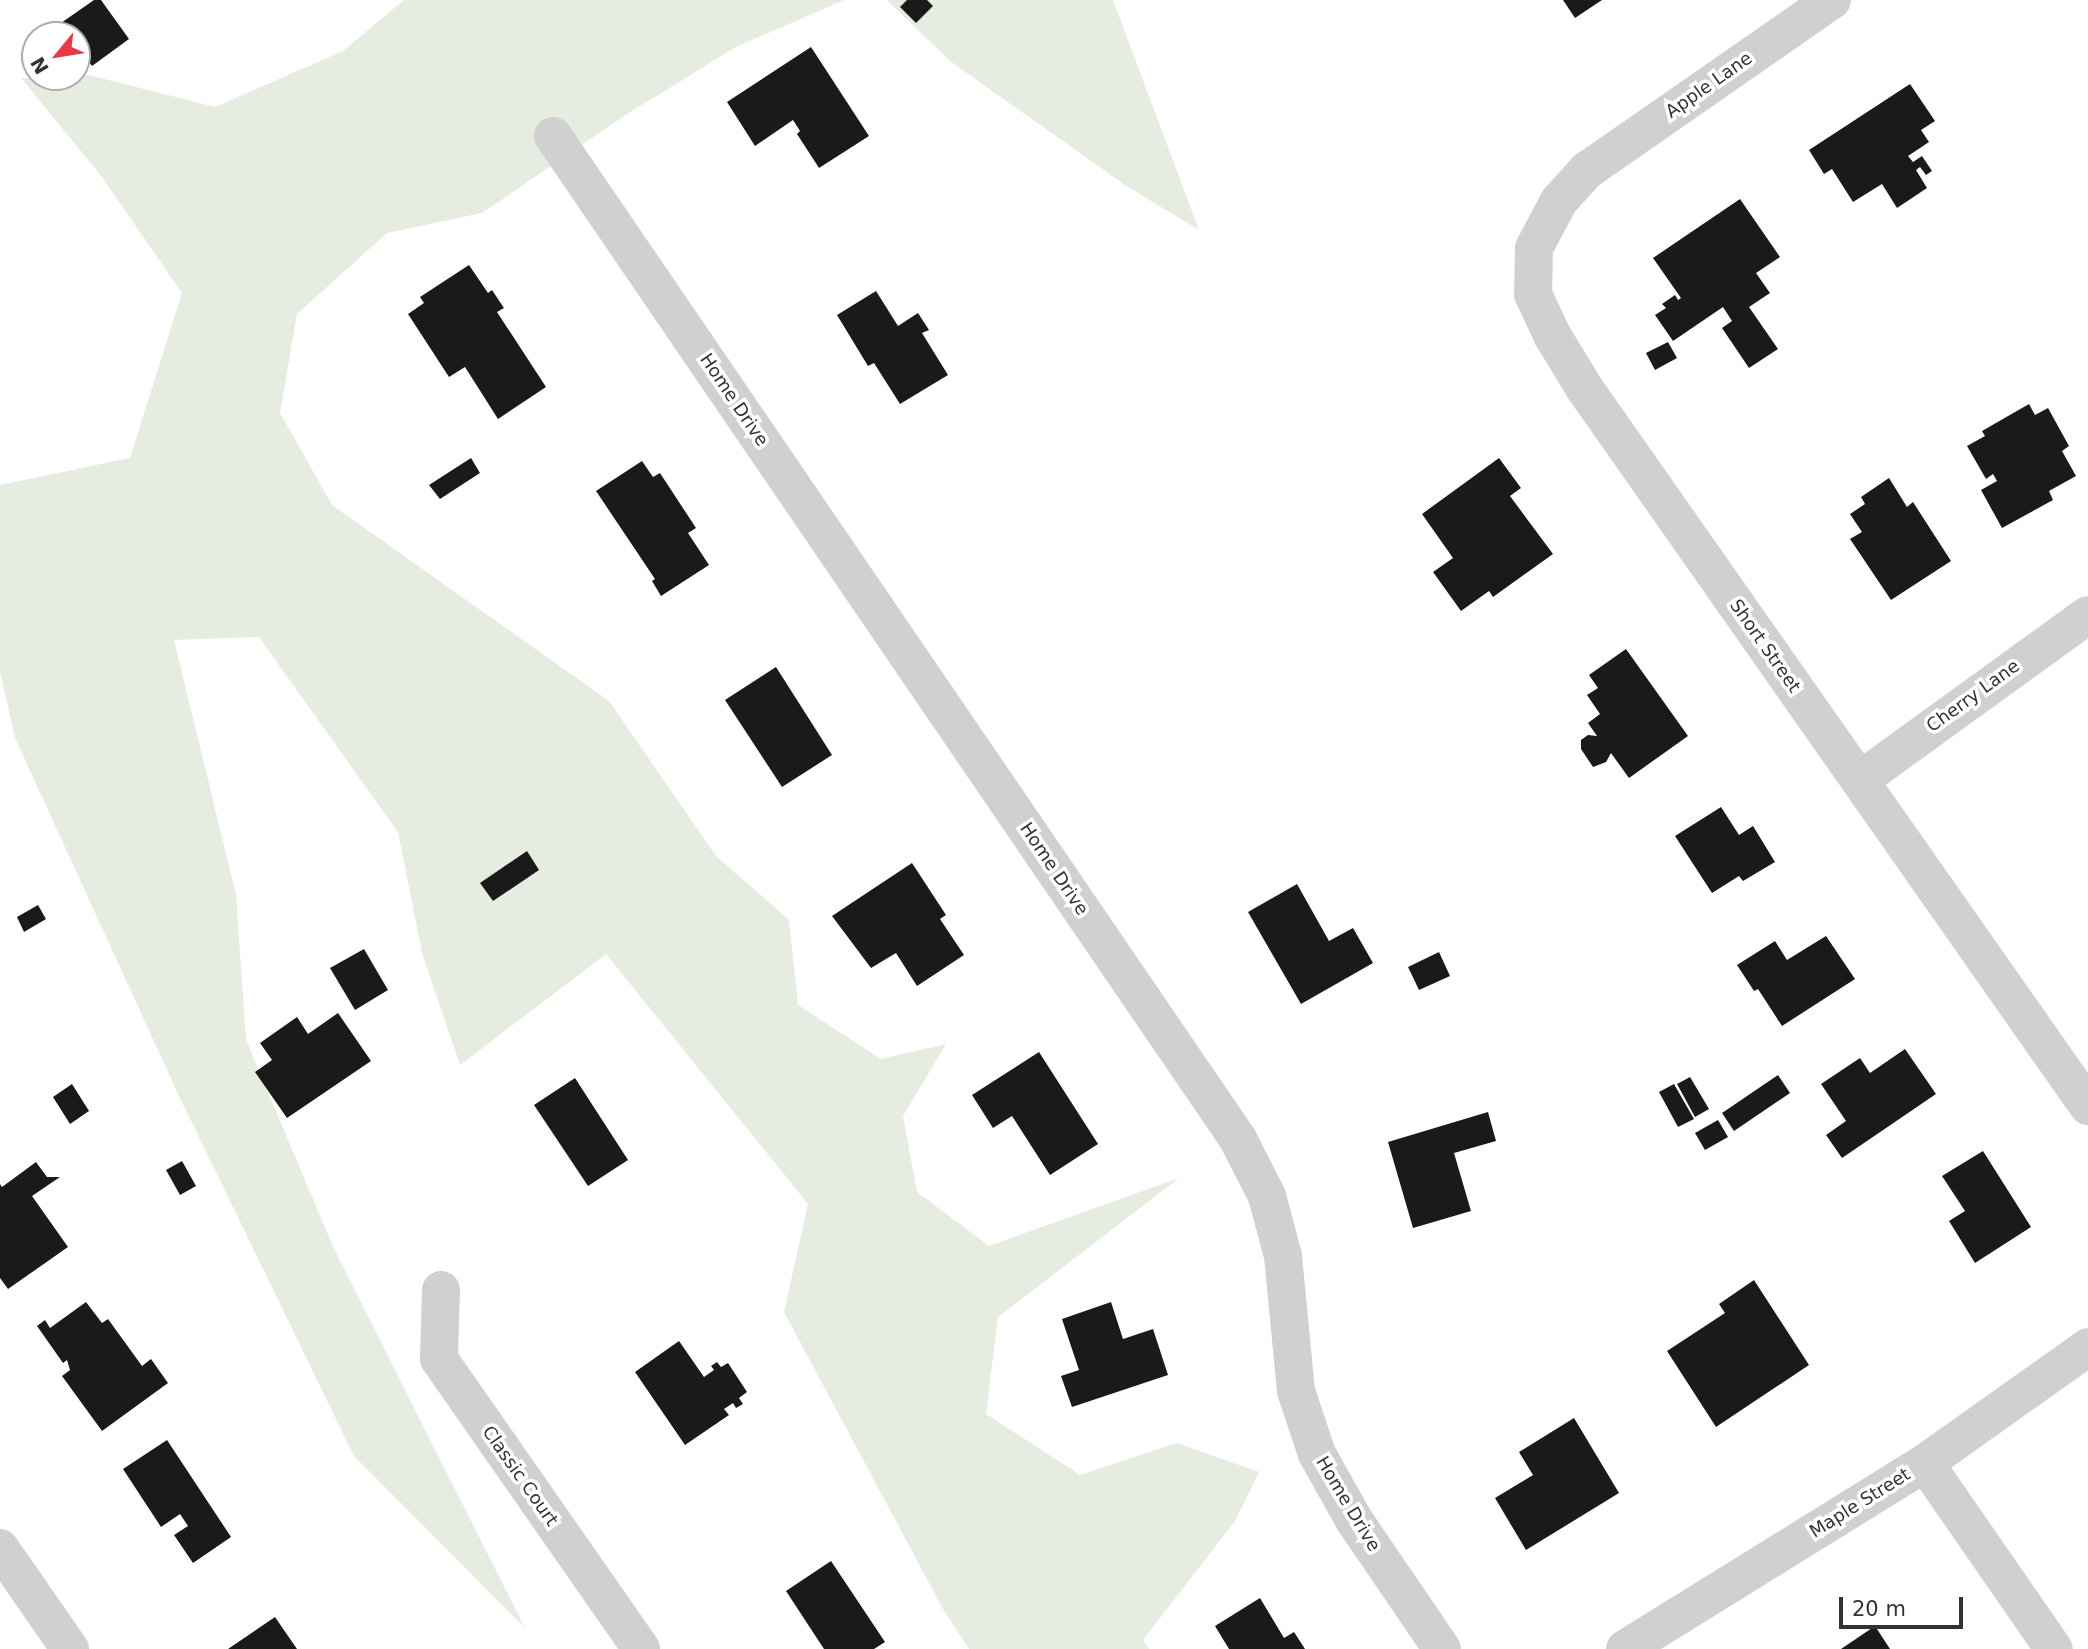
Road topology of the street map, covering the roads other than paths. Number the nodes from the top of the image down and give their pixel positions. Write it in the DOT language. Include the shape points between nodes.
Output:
graph roads {
  1 [pos="1832,0"];
  2 [pos="553,136"];
  3 [pos="1587,170"];
  4 [pos="2088,615"];
  5 [pos="1860,780"];
  6 [pos="2088,1107"];
  7 [pos="441,1290"];
  8 [pos="2088,1347"];
  9 [pos="1925,1463"];
  10 [pos="0,1548"];
  11 [pos="70,1649"];
  12 [pos="641,1649"];
  13 [pos="1442,1649"];
  14 [pos="1625,1649"];
  15 [pos="2054,1649"];
  1 -- 3 [label="street, Apple Lane"];
  2 -- 13 [label="street, Home Drive" via="1238,1139 1267,1196 1283,1256 1296,1391 1317,1454 1354,1520"];
  3 -- 5 [label="street, Short Street" via="1559,201 1534,248 1533,294 1585,389"];
  4 -- 5 [label="street, Cherry Lane"];
  5 -- 6 [label="street, Short Street"];
  7 -- 12 [label="street, Classic Court" via="439,1359"];
  8 -- 9 [label="street, Maple Street"];
  9 -- 14 [label="street, Maple Street"];
  9 -- 15 [label="street"];
  10 -- 11 [label="street"];
}
